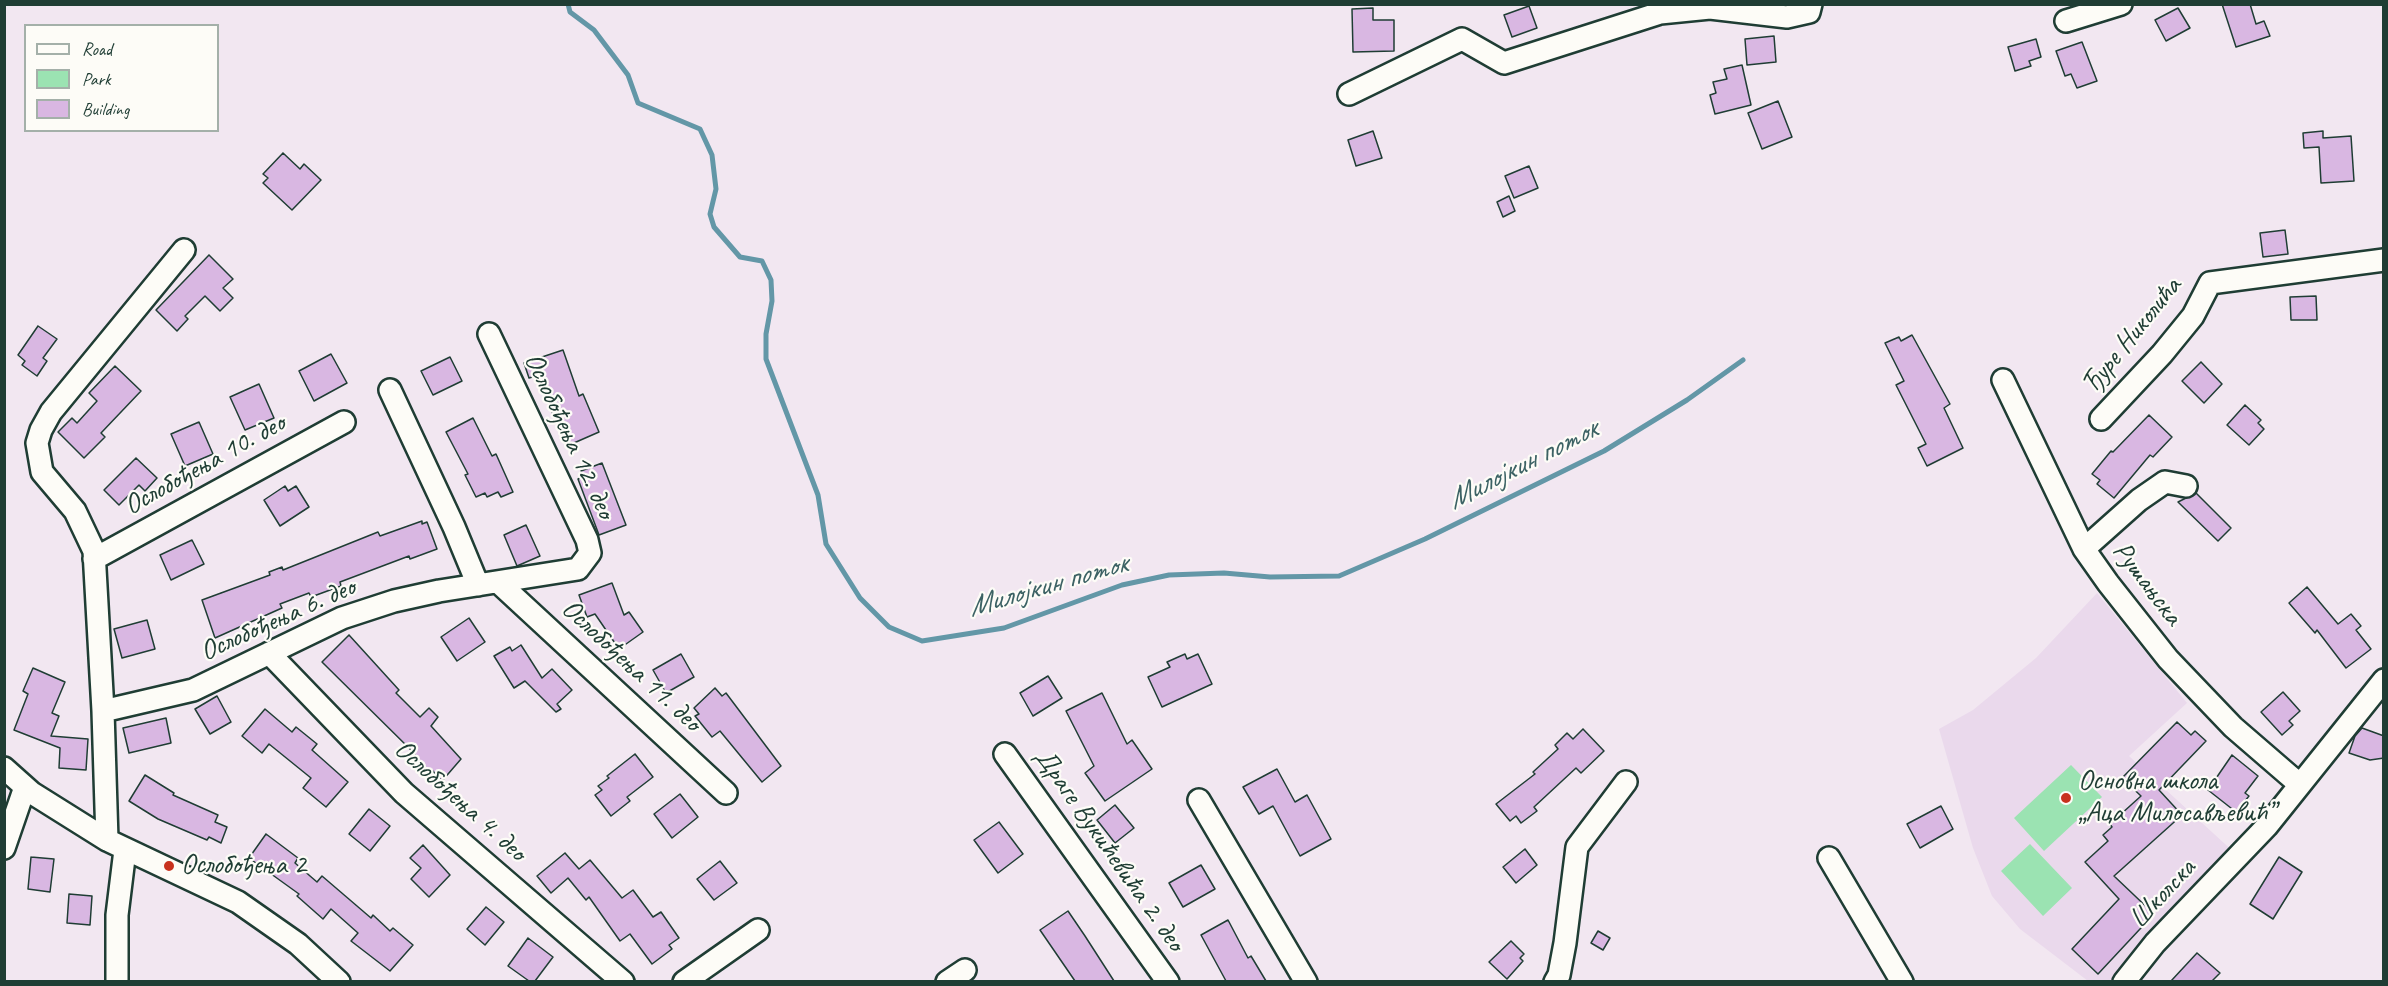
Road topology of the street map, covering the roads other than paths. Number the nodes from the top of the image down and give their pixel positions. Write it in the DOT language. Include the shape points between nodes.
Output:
graph roads {
  1 [pos="1811,4"];
  2 [pos="2121,4"];
  3 [pos="2066,21"];
  4 [pos="1349,94"];
  5 [pos="184,250"];
  6 [pos="2384,260"];
  7 [pos="489,334"];
  8 [pos="2003,380"];
  9 [pos="390,390"];
  10 [pos="2101,419"];
  11 [pos="344,422"];
  12 [pos="2186,486"];
  13 [pos="2084,549"];
  14 [pos="94,559"];
  15 [pos="488,583"];
  16 [pos="269,653"];
  17 [pos="2384,680"];
  18 [pos="103,711"];
  19 [pos="1005,754"];
  20 [pos="4,768"];
  21 [pos="1626,782"];
  22 [pos="2299,784"];
  23 [pos="25,788"];
  24 [pos="726,793"];
  25 [pos="1199,800"];
  26 [pos="116,845"];
  27 [pos="4,848"];
  28 [pos="1829,858"];
  29 [pos="758,930"];
  30 [pos="965,970"];
  31 [pos="117,981"];
  32 [pos="339,981"];
  33 [pos="623,981"];
  34 [pos="684,981"];
  35 [pos="947,981"];
  36 [pos="1168,981"];
  37 [pos="1306,981"];
  38 [pos="1555,981"];
  39 [pos="1902,981"];
  40 [pos="2124,981"];
  1 -- 4 [label="street" via="1809,12 1787,17 1710,8 1660,13 1504,63 1462,39"];
  2 -- 3 [label="street"];
  5 -- 14 [label="street" via="40,430 37,443 42,472 75,511 86,530"];
  6 -- 10 [label="street, Ђуре Николића" via="2210,283 2187,324"];
  7 -- 15 [label="street, Ослобођења 12. део" via="588,540 590,553 578,569"];
  8 -- 13 [label="street, Рушањска"];
  9 -- 15 [label="street"];
  11 -- 14 [label="street, Ослобођења 10. део"];
  12 -- 13 [label="street" via="2165,482"];
  13 -- 22 [label="street, Рушањска" via="2168,659 2233,727"];
  14 -- 18 [label="street"];
  15 -- 16 [label="street, Ослобођења 6. део" via="365,610"];
  15 -- 24 [label="street, Ослобођења 11. део"];
  16 -- 18 [label="street, Ослобођења 6. део" via="193,690"];
  16 -- 33 [label="street, Ослобођења 4. део" via="404,793"];
  17 -- 22 [label="street, Школска"];
  18 -- 26 [label="street"];
  19 -- 36 [label="street, Драге Вукићевића 2. део"];
  20 -- 23 [label="street"];
  21 -- 38 [label="street" via="1577,847 1565,943"];
  22 -- 40 [label="street, Школска" via="2267,826"];
  23 -- 26 [label="street"];
  23 -- 27 [label="street"];
  25 -- 37 [label="street"];
  26 -- 31 [label="street"];
  26 -- 32 [label="street" via="238,902 298,944"];
  28 -- 39 [label="street"];
  29 -- 34 [label="street"];
  30 -- 35 [label="street"];
}
